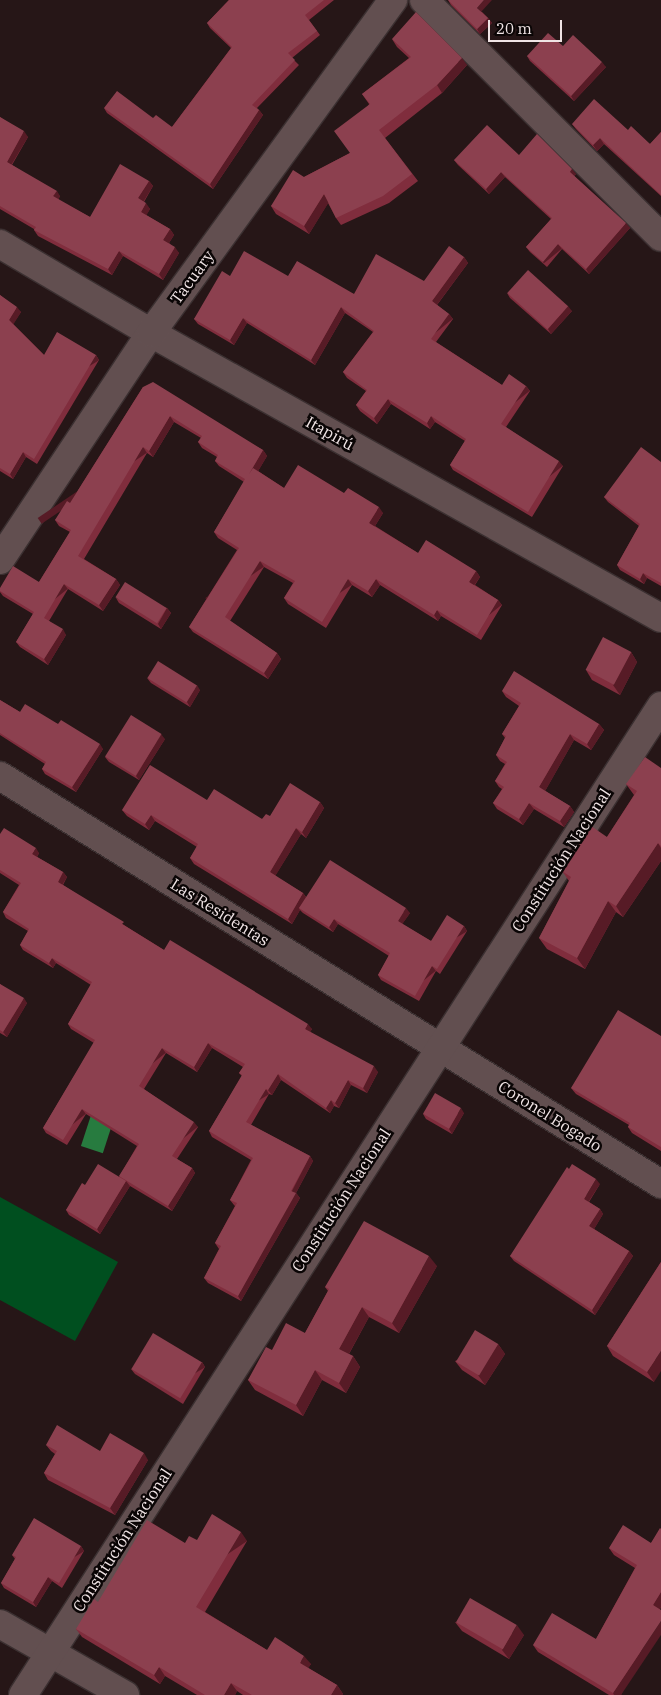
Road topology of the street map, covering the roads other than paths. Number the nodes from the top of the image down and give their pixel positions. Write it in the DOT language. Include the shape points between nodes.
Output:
graph roads {
  1 [pos="393,0"];
  2 [pos="424,0"];
  3 [pos="661,237"];
  4 [pos="0,244"];
  5 [pos="151,333"];
  6 [pos="0,560"];
  7 [pos="661,618"];
  8 [pos="661,706"];
  9 [pos="0,776"];
  10 [pos="440,1048"];
  11 [pos="661,1184"];
  12 [pos="0,1624"];
  13 [pos="49,1652"];
  14 [pos="23,1695"];
  15 [pos="125,1695"];
  1 -- 5 [label="street, Tacuary"];
  2 -- 3 [label="street"];
  4 -- 5 [label="street, Itapirú"];
  5 -- 6 [label="street, Tacuary"];
  5 -- 7 [label="street, Itapirú"];
  8 -- 10 [label="street, Constitución Nacional"];
  9 -- 10 [label="street, Las Residentas"];
  10 -- 11 [label="street, Coronel Bogado"];
  10 -- 13 [label="street, Constitución Nacional"];
  12 -- 13 [label="street"];
  13 -- 14 [label="street, Constitución Nacional"];
  13 -- 15 [label="street"];
}
